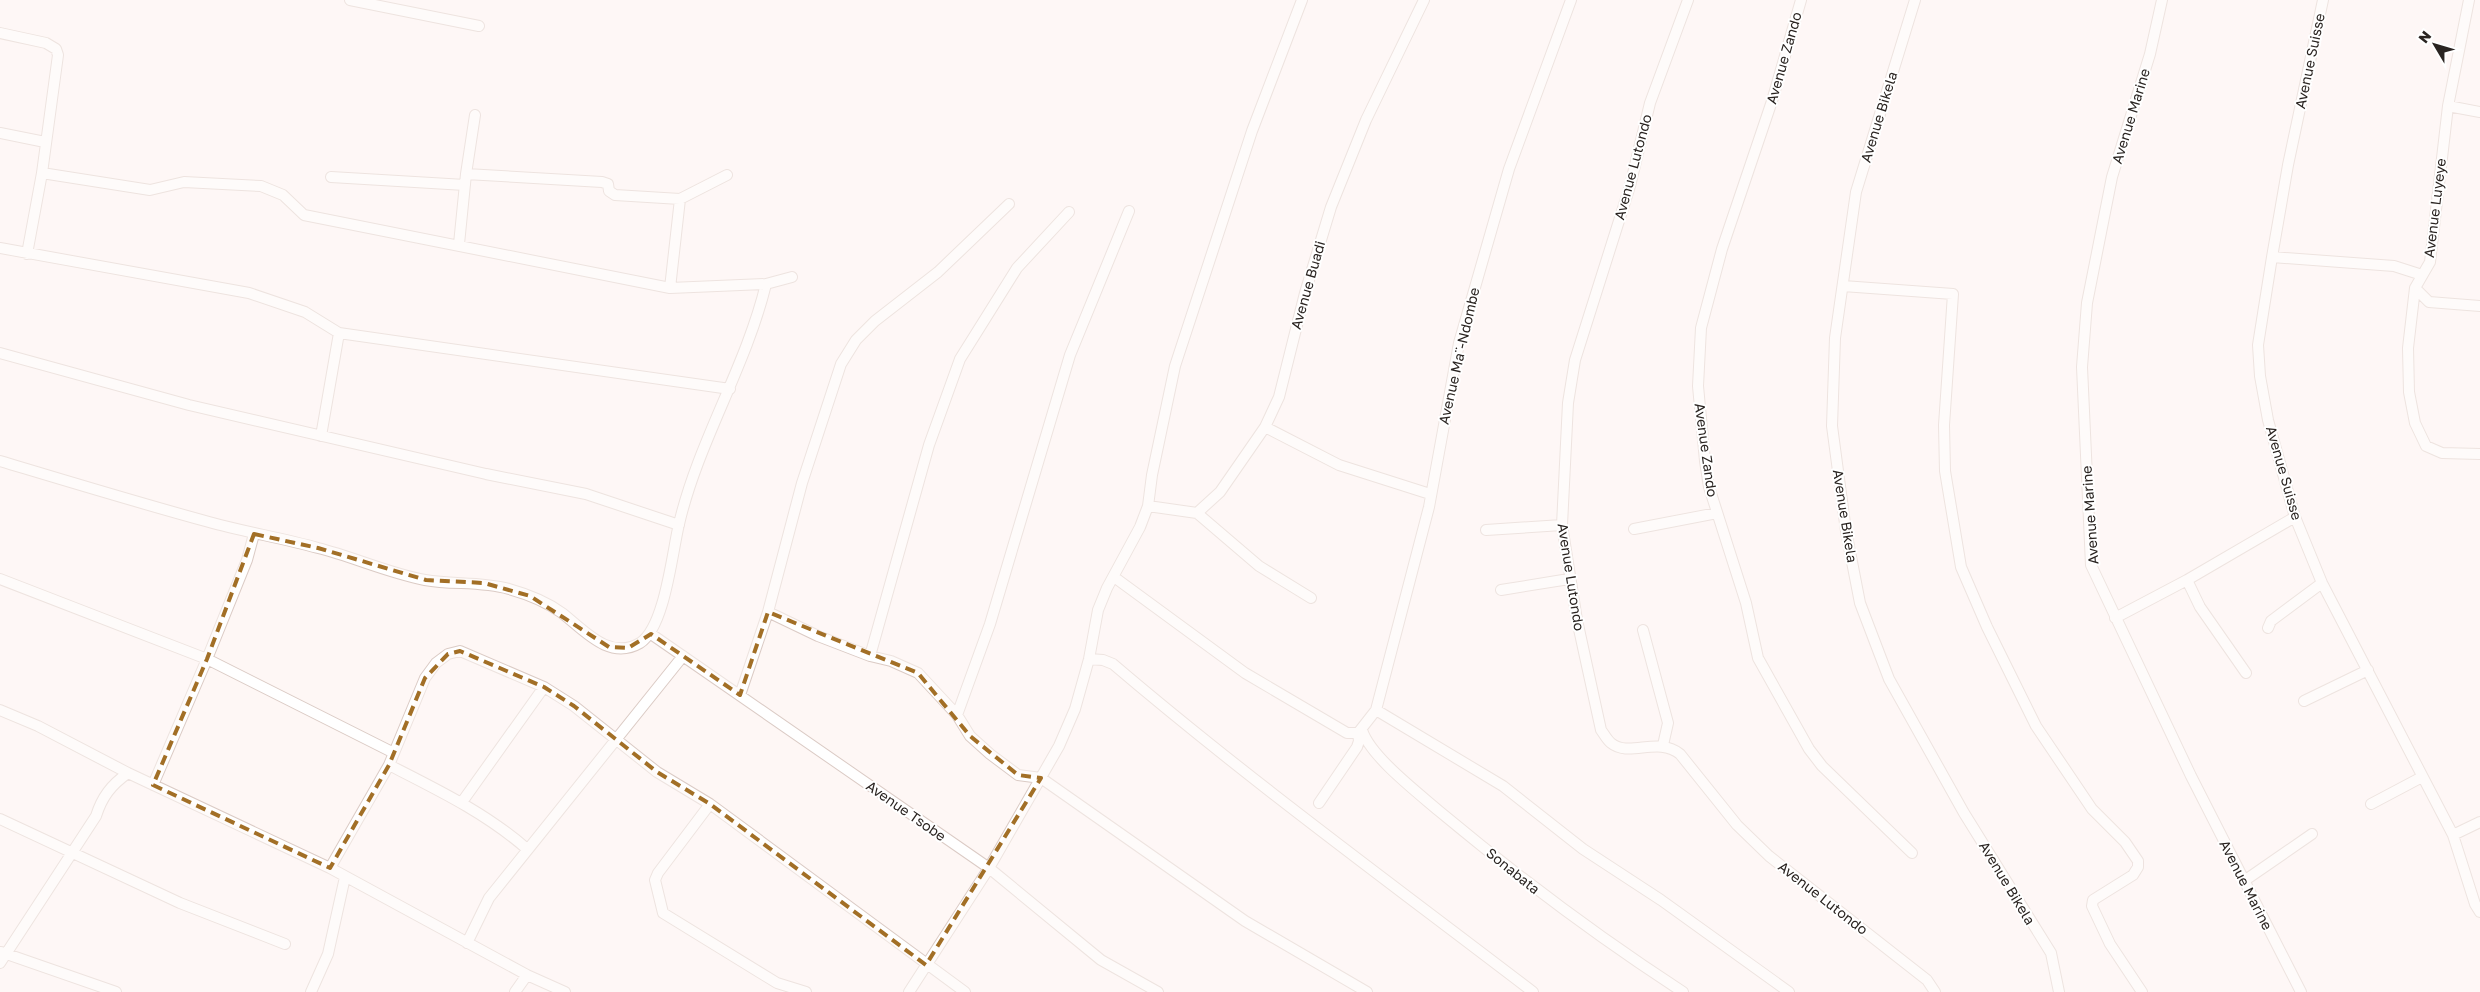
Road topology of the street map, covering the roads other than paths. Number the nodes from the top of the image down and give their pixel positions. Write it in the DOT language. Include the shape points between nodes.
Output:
graph roads {
  1 [pos="350,0"];
  2 [pos="1302,0"];
  3 [pos="1424,0"];
  4 [pos="1571,0"];
  5 [pos="1688,0"];
  6 [pos="1801,0"];
  7 [pos="1914,0"];
  8 [pos="2162,0"];
  9 [pos="2323,0"];
  10 [pos="2469,0"];
  11 [pos="480,26"];
  12 [pos="0,33"];
  13 [pos="2448,106"];
  14 [pos="2480,112"];
  15 [pos="475,115"];
  16 [pos="0,133"];
  17 [pos="45,142"];
  18 [pos="42,173"];
  19 [pos="727,174"];
  20 [pos="331,177"];
  21 [pos="465,179"];
  22 [pos="680,198"];
  23 [pos="1009,204"];
  24 [pos="1069,212"];
  25 [pos="1129,212"];
  26 [pos="459,244"];
  27 [pos="0,248"];
  28 [pos="27,254"];
  29 [pos="2272,257"];
  30 [pos="2422,275"];
  31 [pos="792,277"];
  32 [pos="766,284"];
  33 [pos="1843,286"];
  34 [pos="670,288"];
  35 [pos="2414,288"];
  36 [pos="2480,306"];
  37 [pos="339,333"];
  38 [pos="0,353"];
  39 [pos="730,389"];
  40 [pos="1265,427"];
  41 [pos="321,436"];
  42 [pos="2480,454"];
  43 [pos="0,461"];
  44 [pos="1430,494"];
  45 [pos="1148,506"];
  46 [pos="1197,513"];
  47 [pos="1717,513"];
  48 [pos="2295,517"];
  49 [pos="1562,524"];
  50 [pos="679,525"];
  51 [pos="1486,530"];
  52 [pos="1634,530"];
  53 [pos="254,534"];
  54 [pos="1114,577"];
  55 [pos="1569,579"];
  56 [pos="0,580"];
  57 [pos="2187,580"];
  58 [pos="2322,583"];
  59 [pos="1501,590"];
  60 [pos="1311,598"];
  61 [pos="768,612"];
  62 [pos="2115,618"];
  63 [pos="2268,628"];
  64 [pos="1643,630"];
  65 [pos="650,634"];
  66 [pos="683,656"];
  67 [pos="870,656"];
  68 [pos="207,659"];
  69 [pos="1089,659"];
  70 [pos="2368,670"];
  71 [pos="2246,673"];
  72 [pos="544,686"];
  73 [pos="740,695"];
  74 [pos="2304,701"];
  75 [pos="0,710"];
  76 [pos="1373,714"];
  77 [pos="957,715"];
  78 [pos="1360,731"];
  79 [pos="615,740"];
  80 [pos="1663,745"];
  81 [pos="394,753"];
  82 [pos="389,765"];
  83 [pos="128,773"];
  84 [pos="2422,777"];
  85 [pos="1041,778"];
  86 [pos="153,785"];
  87 [pos="462,802"];
  88 [pos="1319,803"];
  89 [pos="710,804"];
  90 [pos="2371,804"];
  91 [pos="0,819"];
  92 [pos="2480,822"];
  93 [pos="2312,834"];
  94 [pos="2453,835"];
  95 [pos="528,849"];
  96 [pos="71,852"];
  97 [pos="1912,854"];
  98 [pos="330,868"];
  99 [pos="989,868"];
  100 [pos="345,877"];
  101 [pos="2244,881"];
  102 [pos="2480,912"];
  103 [pos="467,943"];
  104 [pos="284,944"];
  105 [pos="3,952"];
  106 [pos="0,962"];
  107 [pos="926,965"];
  108 [pos="527,975"];
  109 [pos="116,992"];
  110 [pos="311,992"];
  111 [pos="515,992"];
  112 [pos="565,992"];
  113 [pos="806,992"];
  114 [pos="909,992"];
  115 [pos="965,992"];
  116 [pos="1158,992"];
  117 [pos="1367,992"];
  118 [pos="1533,992"];
  119 [pos="1683,992"];
  120 [pos="1789,992"];
  121 [pos="1935,992"];
  122 [pos="2060,992"];
  123 [pos="2142,992"];
  124 [pos="2301,992"];
  1 -- 11 [label="street"];
  2 -- 45 [label="street" via="1252,131 1175,366"];
  3 -- 40 [label="street, Avenue Buadi" via="1366,120 1331,207 1279,397"];
  4 -- 44 [label="street, Avenue Ma¨-Ndombe" via="1509,169 1485,249 1459,343"];
  5 -- 49 [label="street, Avenue Lutondo" via="1650,103 1630,186 1575,360 1564,449"];
  6 -- 47 [label="street, Avenue Zando" via="1772,101 1722,249 1701,328 1700,410 1709,488"];
  7 -- 33 [label="street, Avenue Bikela" via="1856,192"];
  8 -- 62 [label="street, Avenue Marine" via="2150,54 2112,177 2099,236 2087,304 2082,367 2091,566"];
  9 -- 29 [label="street, Avenue Suisse"];
  10 -- 13 [label="street, Avenue Luyeye"];
  12 -- 17 [label="street" via="46,43 56,49 58,56"];
  13 -- 14 [label="street"];
  13 -- 30 [label="street, Avenue Luyeye" via="2432,251"];
  15 -- 21 [label="street"];
  16 -- 17 [label="street"];
  17 -- 18 [label="street"];
  18 -- 26 [label="street" via="150,190 184,182 261,186 283,195 304,216"];
  18 -- 28 [label="street"];
  19 -- 22 [label="street"];
  20 -- 21 [label="street"];
  21 -- 22 [label="street" via="602,182 608,184 609,191 615,195"];
  21 -- 26 [label="street"];
  22 -- 34 [label="street"];
  23 -- 61 [label="street" via="938,272 875,321 856,340 841,364 802,483"];
  24 -- 67 [label="street" via="1017,268 960,359 929,445"];
  25 -- 77 [label="street" via="1070,355 990,624"];
  26 -- 34 [label="street"];
  27 -- 28 [label="street"];
  28 -- 37 [label="street" via="249,293 305,312"];
  29 -- 30 [label="street" via="2394,266"];
  29 -- 48 [label="street, Avenue Suisse" via="2258,345 2260,376 2268,420"];
  30 -- 35 [label="street, Avenue Luyeye"];
  31 -- 32 [label="street"];
  32 -- 34 [label="street"];
  32 -- 39 [label="street"];
  33 -- 122 [label="street, Avenue Bikela" via="1835,338 1832,426 1846,531 1860,603 1889,679 1924,744 2051,953"];
  33 -- 123 [label="street" via="1953,294 1944,425 1945,471 1961,567 2036,726 2092,809 2125,842 2138,861 2133,875 2101,893 2092,900 2092,906 2110,944"];
  35 -- 36 [label="street" via="2429,302"];
  35 -- 42 [label="street, Avenue Luyeye" via="2408,348 2408,392 2420,436 2426,446 2442,453"];
  37 -- 39 [label="street"];
  37 -- 41 [label="street"];
  38 -- 41 [label="street" via="189,405"];
  39 -- 50 [label="street" via="687,492"];
  40 -- 44 [label="street" via="1339,464"];
  40 -- 46 [label="street, Avenue Buadi" via="1220,492"];
  41 -- 50 [label="street" via="586,494"];
  43 -- 53 [label="street"];
  44 -- 76 [label="street, Avenue Ma¨-Ndombe" via="1396,637"];
  45 -- 46 [label="street"];
  45 -- 54 [label="street"];
  46 -- 60 [label="street" via="1259,566"];
  47 -- 52 [label="street"];
  47 -- 97 [label="street, Avenue Zando" via="1746,603 1758,658 1809,749 1822,766"];
  48 -- 57 [label="street"];
  48 -- 58 [label="street, Avenue Suisse"];
  49 -- 51 [label="street"];
  49 -- 55 [label="street, Avenue Lutondo"];
  50 -- 65 [label="street" via="662,605"];
  53 -- 65 [label="street" via="318,548 426,580 484,583 530,596 562,613 609,647 628,648"];
  53 -- 68 [label="street" via="247,560"];
  54 -- 69 [label="street" via="1098,610"];
  54 -- 78 [label="street" via="1244,673 1347,733"];
  55 -- 59 [label="street"];
  55 -- 80 [label="street, Avenue Lutondo" via="1601,730 1612,744 1625,749"];
  56 -- 68 [label="street"];
  57 -- 62 [label="street"];
  57 -- 71 [label="street" via="2204,613"];
  58 -- 63 [label="street" via="2271,621"];
  58 -- 70 [label="street, Avenue Suisse"];
  61 -- 67 [label="street"];
  61 -- 73 [label="street"];
  62 -- 101 [label="street, Avenue Marine"];
  64 -- 80 [label="street" via="1668,723"];
  65 -- 66 [label="street, Avenue Tsobe"];
  66 -- 73 [label="street, Avenue Tsobe"];
  66 -- 79 [label="street"];
  67 -- 77 [label="street" via="918,673"];
  68 -- 81 [label="street"];
  68 -- 86 [label="street"];
  69 -- 85 [label="street" via="1074,709"];
  69 -- 118 [label="street" via="1113,664 1297,812"];
  70 -- 74 [label="street"];
  70 -- 84 [label="street, Avenue Suisse"];
  72 -- 79 [label="street"];
  72 -- 81 [label="street" via="460,651 448,654 424,678"];
  72 -- 87 [label="street"];
  73 -- 99 [label="street, Avenue Tsobe"];
  75 -- 83 [label="street"];
  76 -- 78 [label="street"];
  76 -- 120 [label="street" via="1503,786 1583,848"];
  77 -- 85 [label="street" via="970,736 1018,775"];
  78 -- 88 [label="street" via="1357,747"];
  78 -- 119 [label="street, Sonabata" via="1369,746 1417,792 1518,877"];
  79 -- 89 [label="street" via="657,772"];
  79 -- 95 [label="street"];
  80 -- 121 [label="street, Avenue Lutondo" via="1680,754 1737,825 1769,856 1926,980"];
  81 -- 82 [label="street"];
  82 -- 87 [label="street"];
  82 -- 98 [label="street"];
  83 -- 86 [label="street"];
  83 -- 96 [label="street" via="114,783 101,801 96,816"];
  84 -- 90 [label="street"];
  84 -- 94 [label="street, Avenue Suisse"];
  85 -- 99 [label="street"];
  85 -- 117 [label="street" via="1237,916"];
  86 -- 98 [label="street"];
  87 -- 95 [label="street"];
  89 -- 107 [label="street"];
  89 -- 113 [label="street" via="658,873 655,880 663,913 777,983"];
  91 -- 96 [label="street"];
  92 -- 94 [label="street"];
  93 -- 101 [label="street"];
  94 -- 102 [label="street, Avenue Suisse"];
  95 -- 103 [label="street" via="489,898"];
  96 -- 104 [label="street" via="180,903"];
  96 -- 105 [label="street"];
  98 -- 100 [label="street"];
  99 -- 107 [label="street"];
  99 -- 116 [label="street, Avenue Tsobe" via="1101,960"];
  100 -- 103 [label="street"];
  100 -- 110 [label="street" via="328,954"];
  101 -- 124 [label="street, Avenue Marine"];
  103 -- 108 [label="street"];
  105 -- 106 [label="street"];
  105 -- 109 [label="street"];
  107 -- 114 [label="street"];
  107 -- 115 [label="street"];
  108 -- 111 [label="street"];
  108 -- 112 [label="street"];
}
